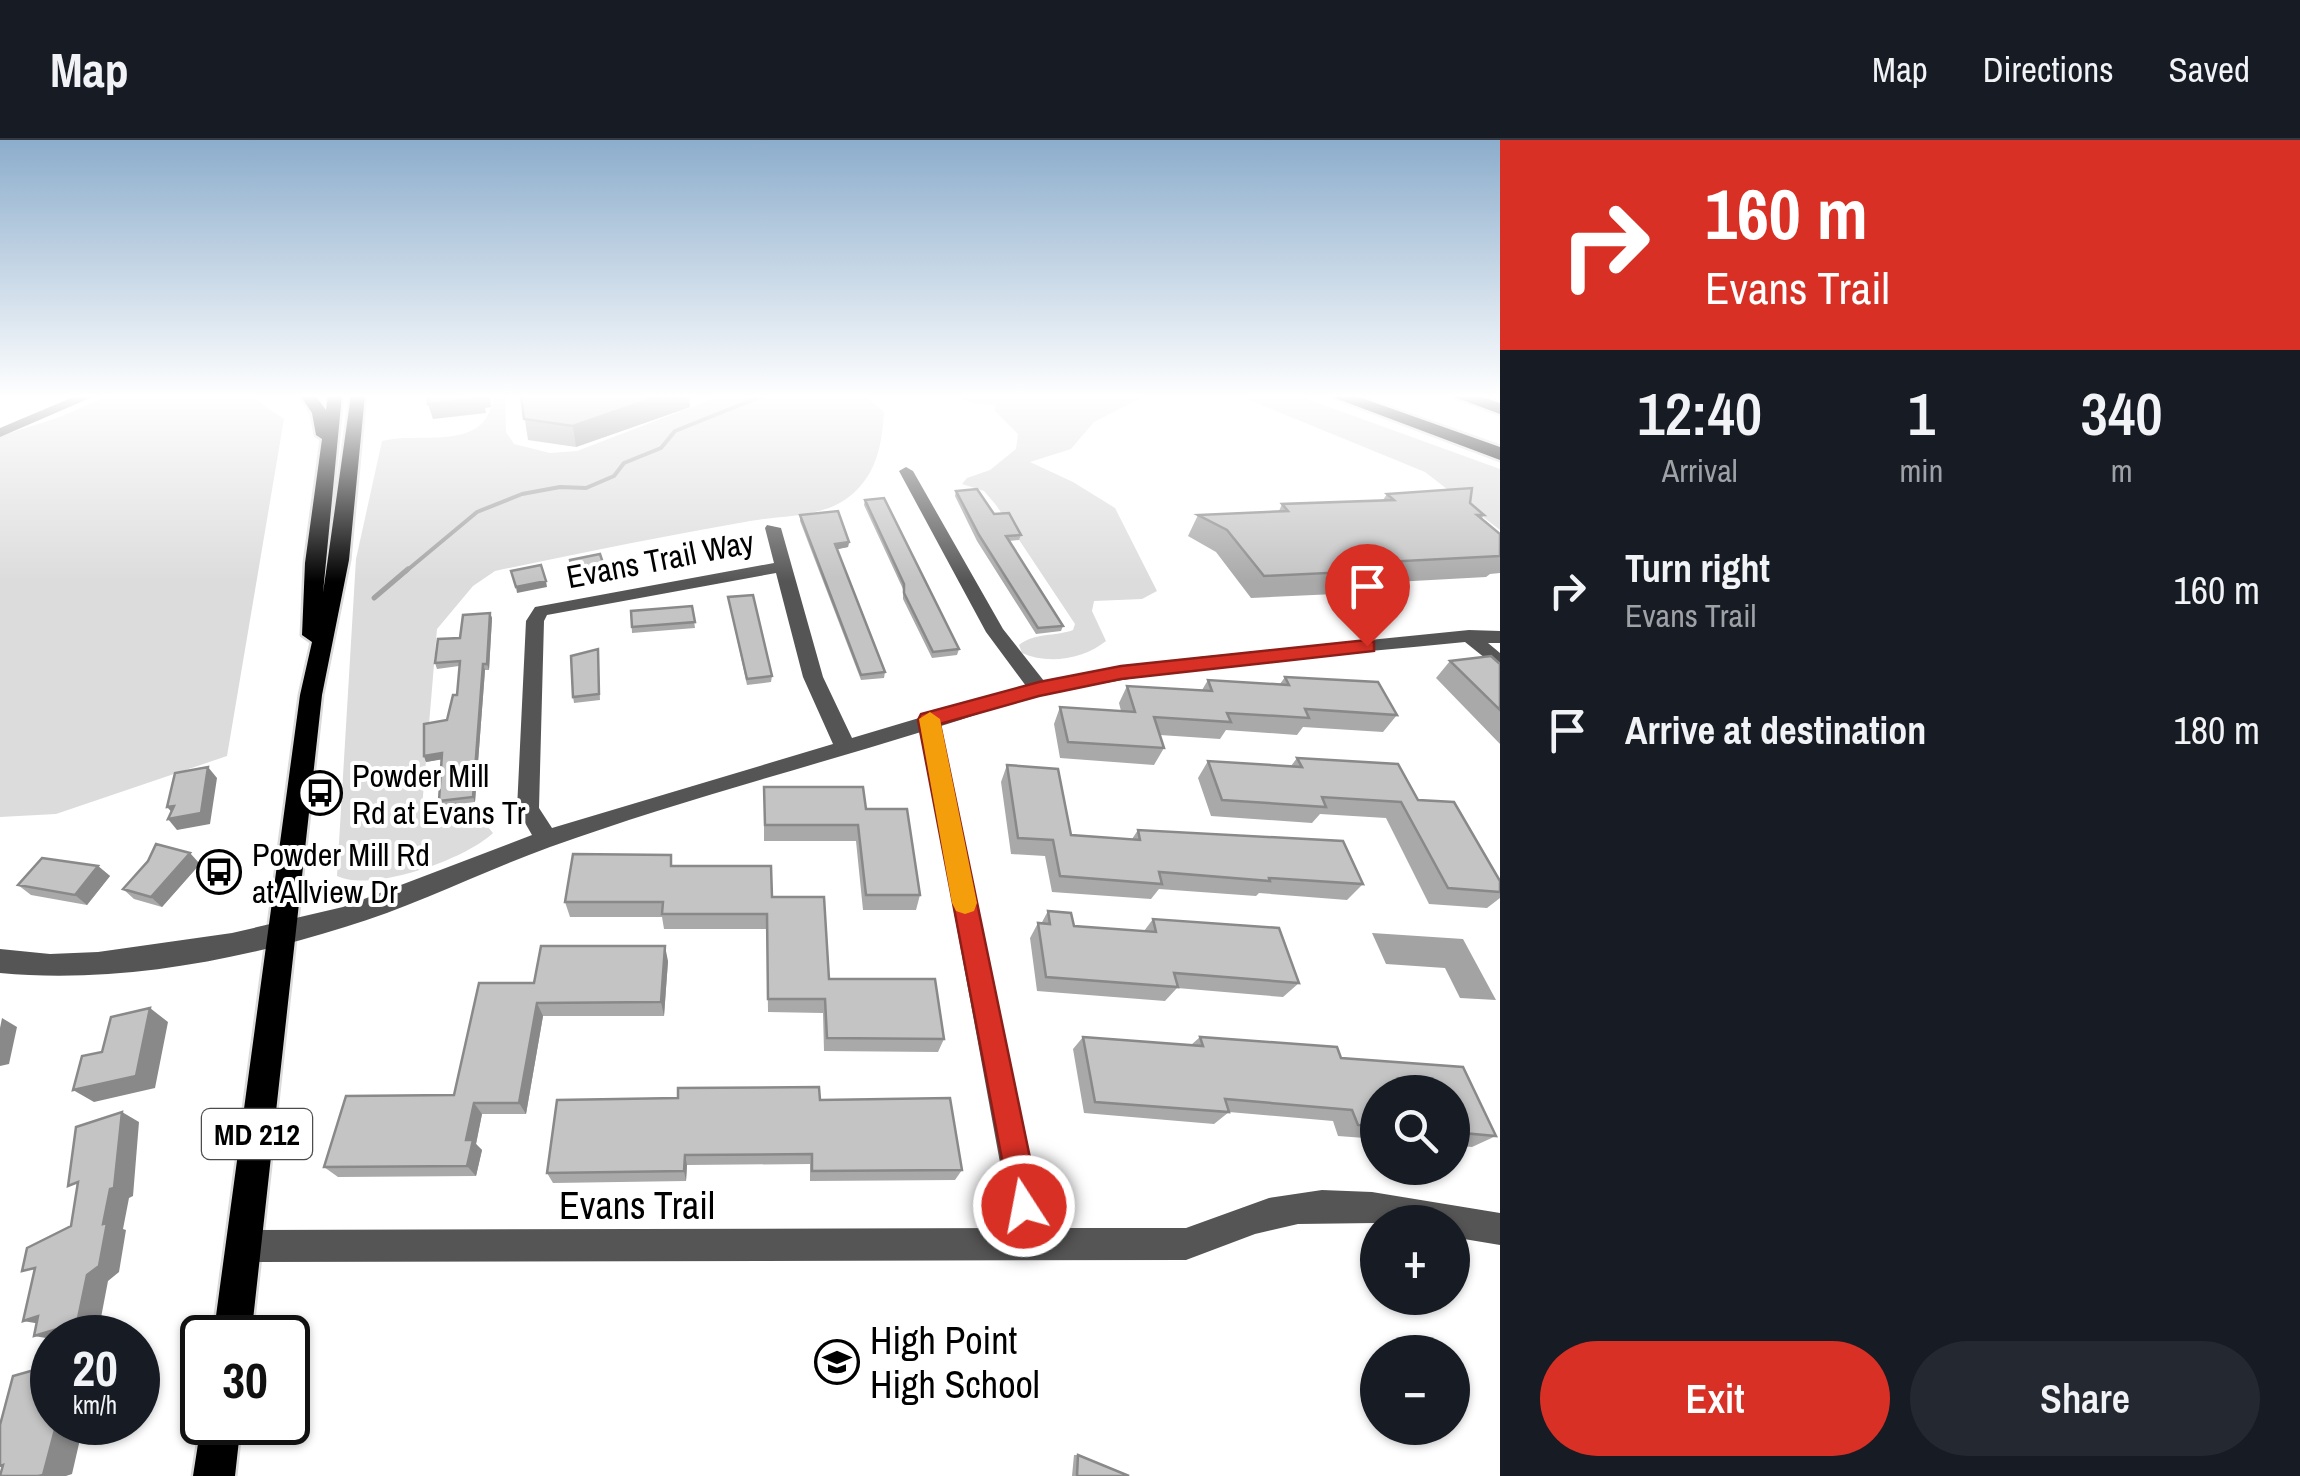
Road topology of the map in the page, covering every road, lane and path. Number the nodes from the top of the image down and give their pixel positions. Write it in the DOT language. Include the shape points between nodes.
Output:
graph roads {
  1 [pos="325,457"];
  2 [pos="352,457"];
  3 [pos="906,470"];
  4 [pos="773,528"];
  5 [pos="784,566"];
  6 [pos="1468,636"];
  7 [pos="1500,637"];
  8 [pos="1500,664"];
  9 [pos="1039,689"];
  10 [pos="311,695"];
  11 [pos="929,720"];
  12 [pos="845,746"];
  13 [pos="546,839"];
  14 [pos="282,930"];
  15 [pos="0,961"];
  16 [pos="1500,1229"];
  17 [pos="1031,1243"];
  18 [pos="244,1246"];
  19 [pos="235,1315"];
  20 [pos="218,1445"];
  21 [pos="214,1476"];
  1 -- 10 [label="main road, MD 212"];
  2 -- 10 [label="main road, MD 212" via="340,560"];
  3 -- 9 [label="street" via="995,632"];
  4 -- 5 [label="street"];
  5 -- 12 [label="street" via="813,677"];
  5 -- 13 [label="street, Evans Trail Way" via="541,612 535,621 528,809"];
  6 -- 7 [label="street"];
  6 -- 8 [label="street"];
  6 -- 9 [label="street" via="1121,672"];
  9 -- 11 [label="street"];
  10 -- 14 [label="main road, MD 212"];
  11 -- 12 [label="street"];
  11 -- 17 [label="street"];
  12 -- 13 [label="street"];
  13 -- 14 [label="street" via="344,917"];
  14 -- 15 [label="street" via="98,964"];
  14 -- 18 [label="main road, MD 212"];
  16 -- 17 [label="street, Evans Trail" via="1341,1206 1301,1207 1186,1244"];
  17 -- 18 [label="street, Evans Trail"];
  18 -- 19 [label="main road, MD 212"];
  20 -- 21 [label="main road"];
}
